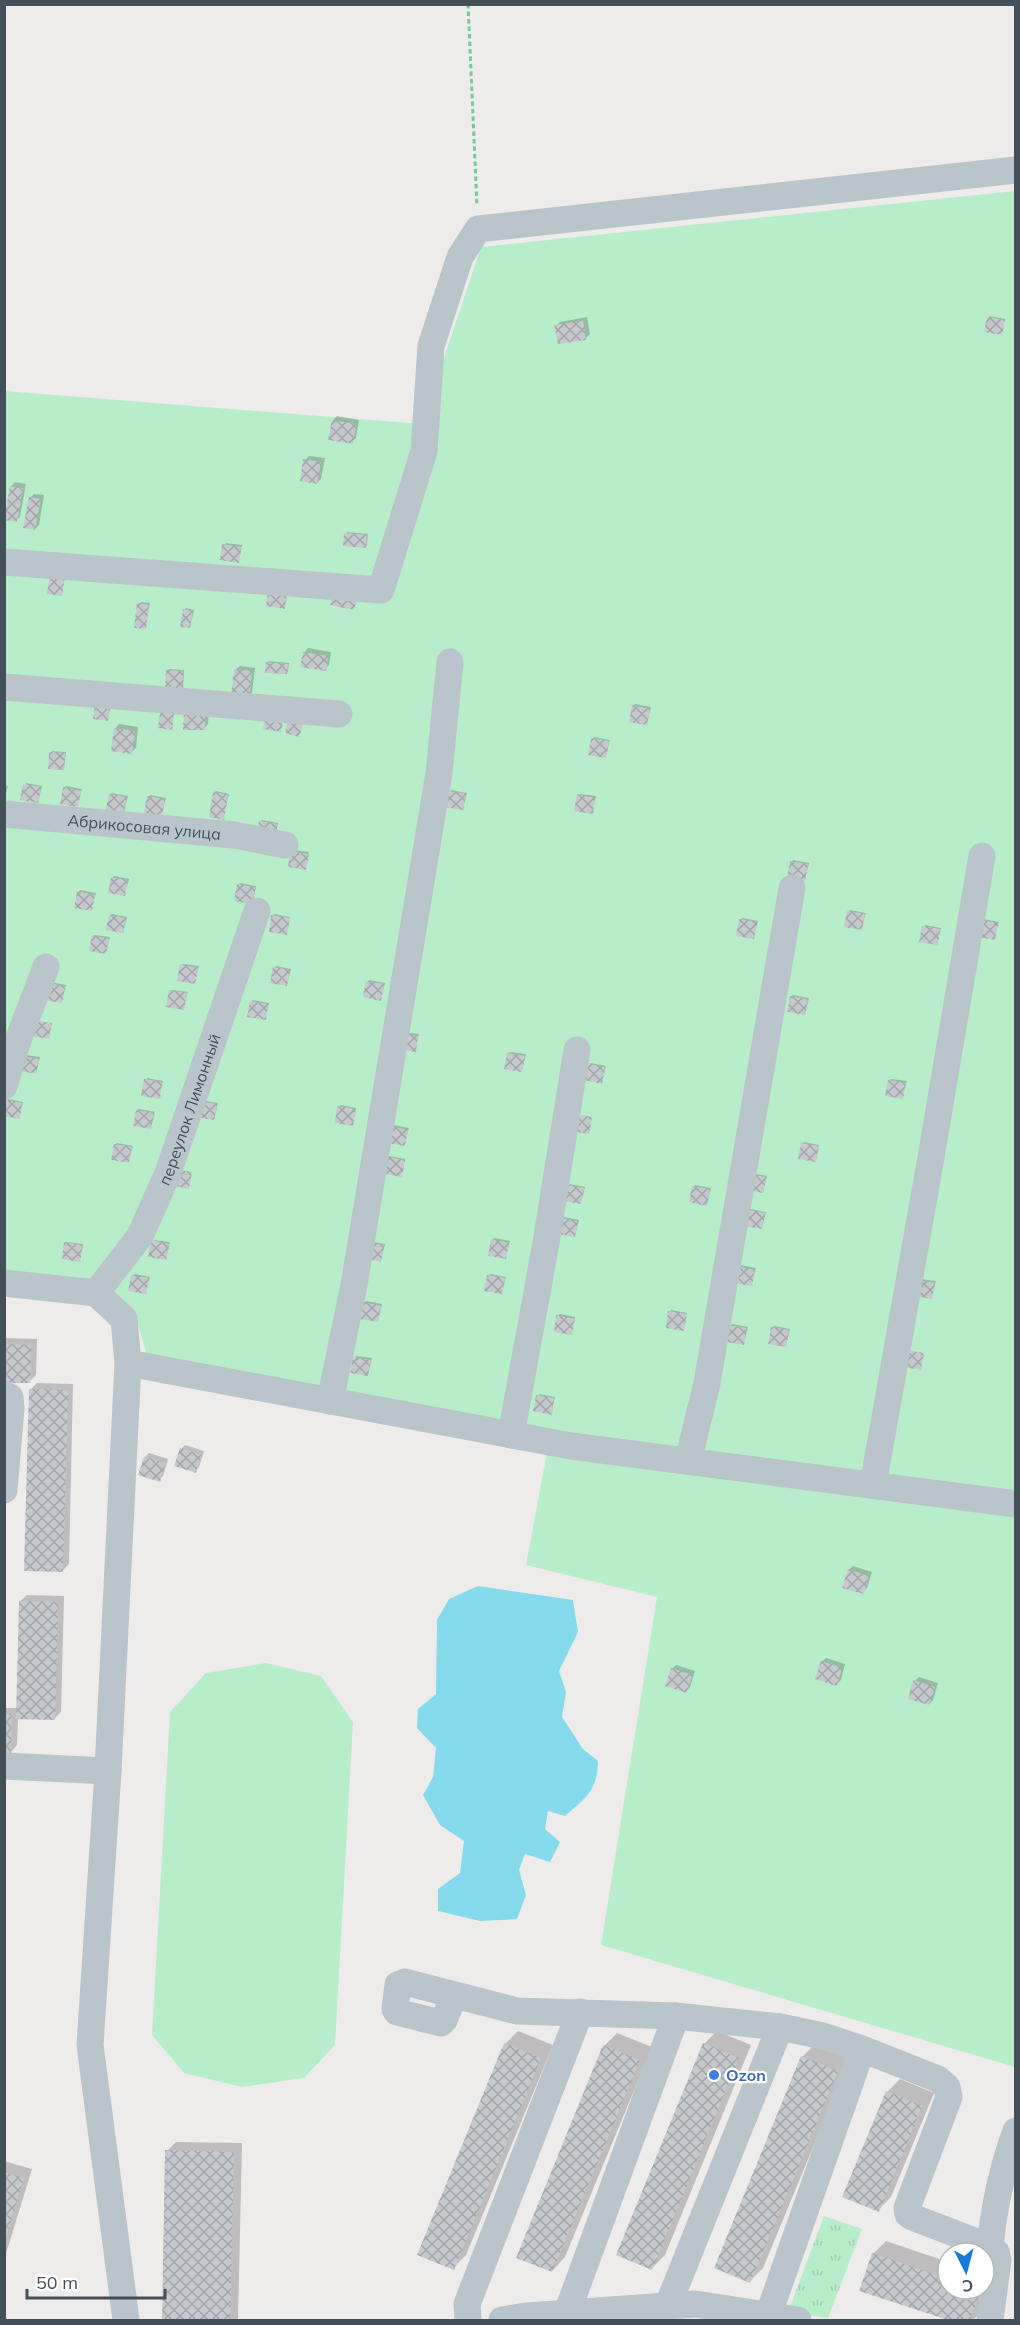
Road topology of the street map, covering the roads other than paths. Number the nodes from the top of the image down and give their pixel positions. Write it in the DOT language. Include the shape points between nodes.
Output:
graph roads {
  1 [pos="1016,170"];
  2 [pos="4,562"];
  3 [pos="450,662"];
  4 [pos="4,687"];
  5 [pos="339,714"];
  6 [pos="4,814"];
  7 [pos="285,845"];
  8 [pos="982,856"];
  9 [pos="792,888"];
  10 [pos="257,911"];
  11 [pos="46,967"];
  12 [pos="577,1050"];
  13 [pos="4,1086"];
  14 [pos="4,1283"];
  15 [pos="96,1293"];
  16 [pos="128,1363"];
  17 [pos="4,1394"];
  18 [pos="330,1401"];
  19 [pos="511,1435"];
  20 [pos="688,1461"];
  21 [pos="873,1485"];
  22 [pos="4,1490"];
  23 [pos="1016,1504"];
  24 [pos="4,1766"];
  25 [pos="108,1771"];
  26 [pos="454,1996"];
  27 [pos="580,2012"];
  28 [pos="676,2016"];
  29 [pos="780,2027"];
  30 [pos="862,2049"];
  31 [pos="1016,2131"];
  32 [pos="974,2241"];
  33 [pos="991,2241"];
  34 [pos="996,2252"];
  35 [pos="996,2275"];
  36 [pos="993,2301"];
  37 [pos="668,2305"];
  38 [pos="567,2313"];
  39 [pos="768,2316"];
  40 [pos="126,2320"];
  41 [pos="468,2320"];
  42 [pos="502,2320"];
  43 [pos="798,2320"];
  44 [pos="990,2320"];
  1 -- 2 [label="street" via="478,228 460,257 431,346 424,451 381,590"];
  3 -- 18 [label="street" via="439,773 354,1285"];
  4 -- 5 [label="street"];
  6 -- 7 [label="street, Абрикосовая улица" via="234,835"];
  8 -- 21 [label="street"];
  9 -- 20 [label="street" via="706,1383"];
  10 -- 15 [label="street, переулок Лимонный" via="168,1173 140,1236"];
  11 -- 13 [label="street"];
  12 -- 19 [label="street"];
  14 -- 15 [label="street"];
  15 -- 16 [label="street" via="124,1319"];
  16 -- 18 [label="street"];
  16 -- 25 [label="street"];
  17 -- 22 [label="street" via="10,1397 11,1408"];
  18 -- 19 [label="street"];
  19 -- 20 [label="street"];
  20 -- 21 [label="street"];
  21 -- 23 [label="street"];
  24 -- 25 [label="street"];
  25 -- 40 [label="street" via="90,2045"];
  26 -- 27 [label="street" via="517,2011"];
  27 -- 28 [label="street"];
  27 -- 41 [label="street" via="467,2304"];
  28 -- 29 [label="street"];
  28 -- 38 [label="street"];
  29 -- 30 [label="street"];
  29 -- 37 [label="street"];
  30 -- 32 [label="street" via="938,2079 947,2087 949,2097 908,2214"];
  30 -- 39 [label="street"];
  31 -- 33 [label="street" via="1005,2160"];
  34 -- 35 [label="street"];
  36 -- 44 [label="street"];
  37 -- 38 [label="street"];
  37 -- 39 [label="street" via="712,2305"];
  38 -- 42 [label="street"];
  39 -- 43 [label="street"];
}
